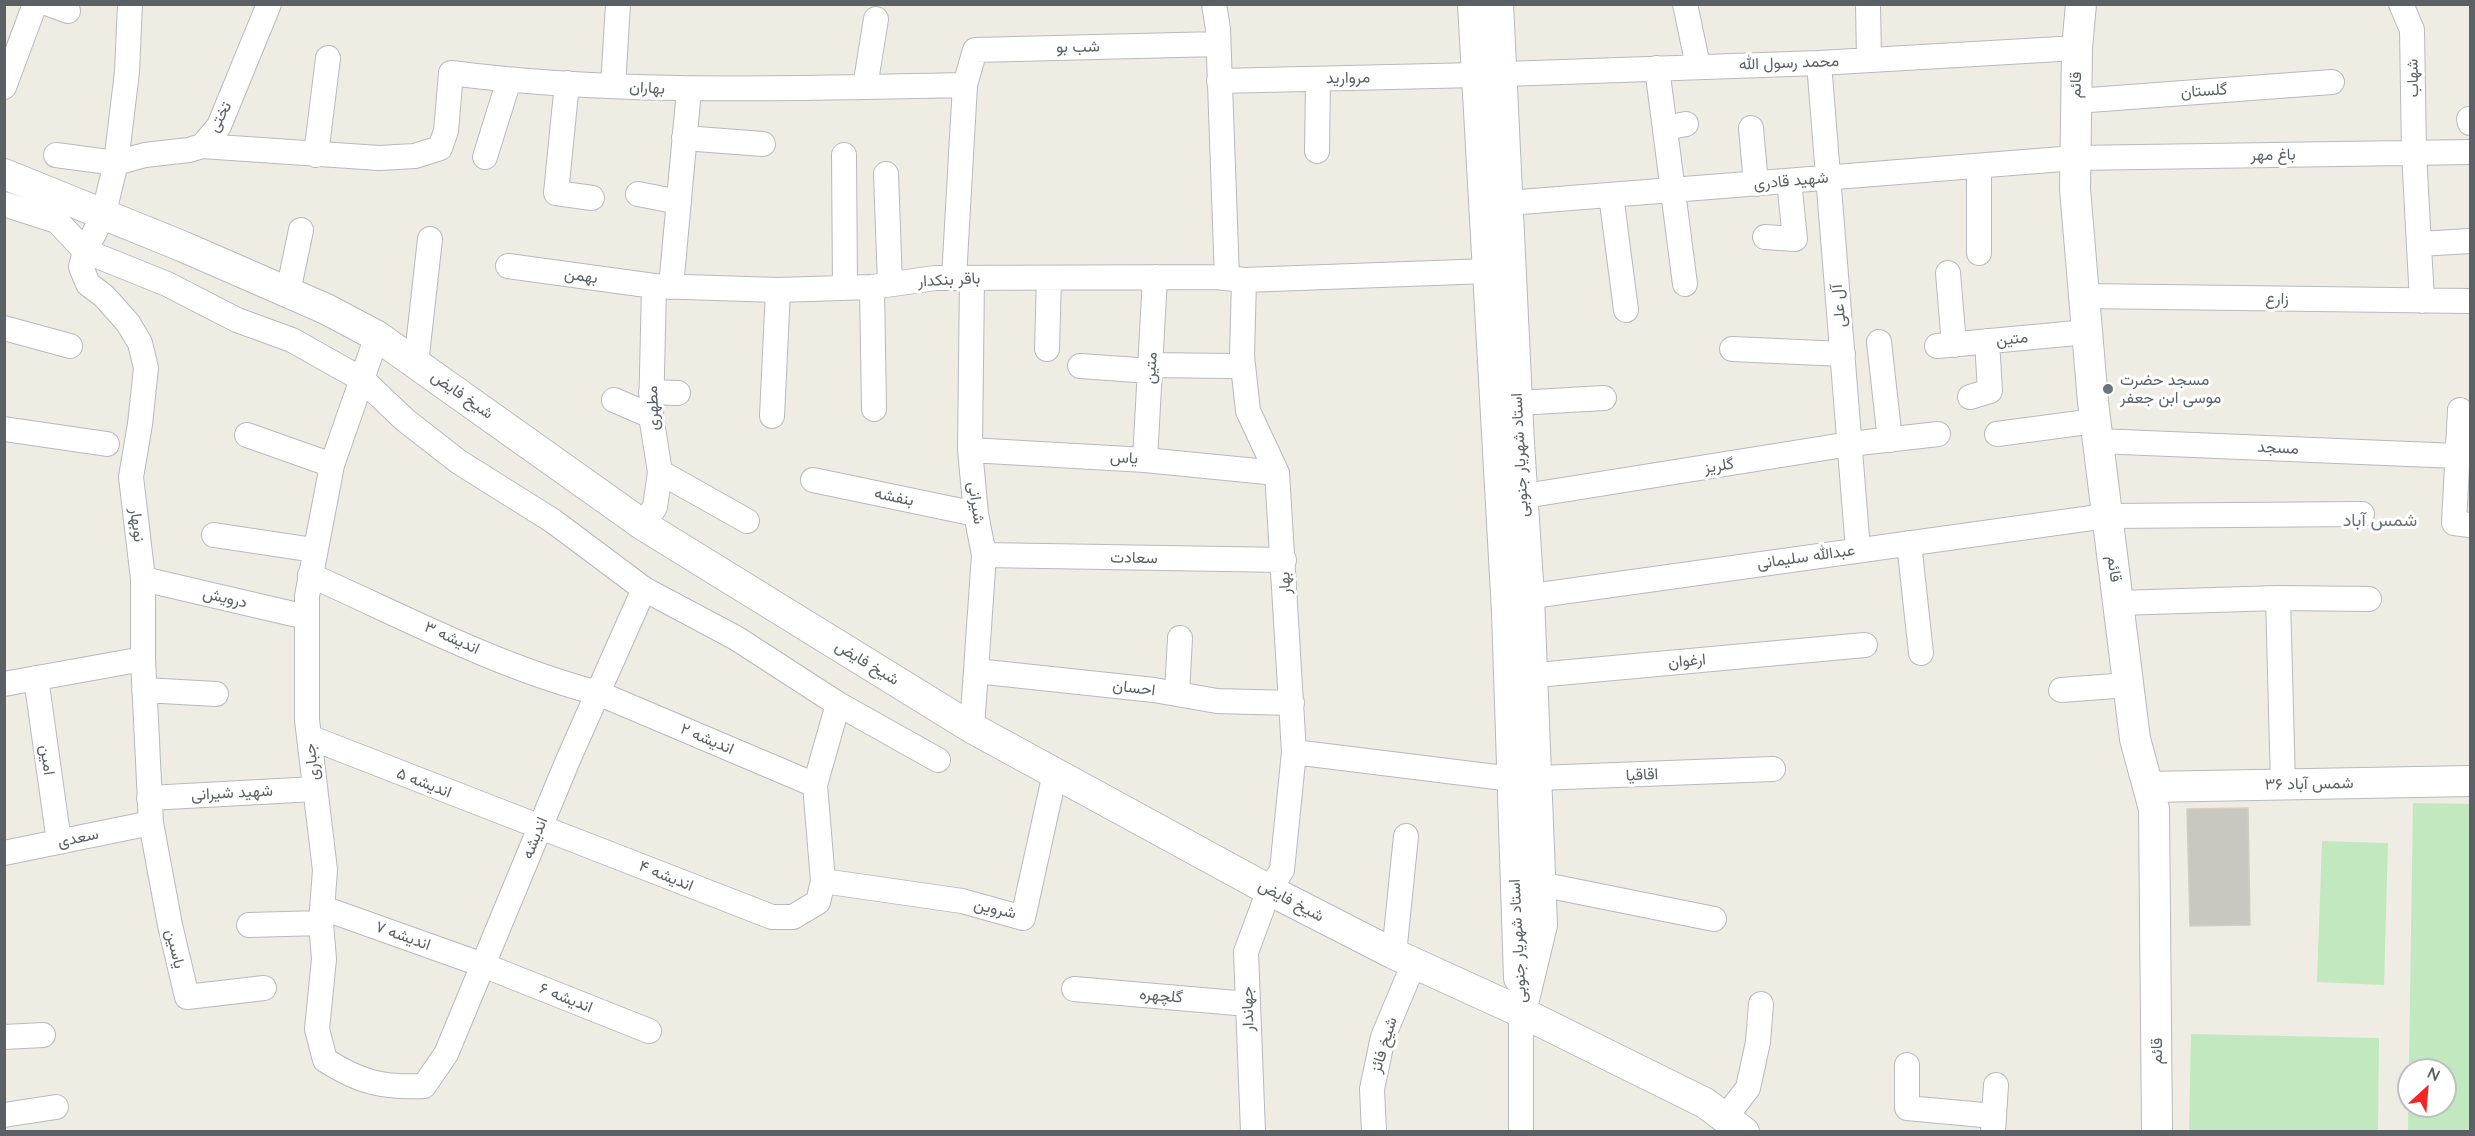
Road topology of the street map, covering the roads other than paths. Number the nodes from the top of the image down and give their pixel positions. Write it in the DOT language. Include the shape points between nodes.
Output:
graph roads {
  1 [pos="35,4"];
  2 [pos="130,4"];
  3 [pos="269,4"];
  4 [pos="618,4"];
  5 [pos="1214,4"];
  6 [pos="1473,4"];
  7 [pos="1498,4"];
  8 [pos="1685,4"];
  9 [pos="1869,4"];
  10 [pos="2081,4"];
  11 [pos="2401,4"];
  12 [pos="876,19"];
  13 [pos="1218,44"];
  14 [pos="2077,48"];
  15 [pos="11,52"];
  16 [pos="328,58"];
  17 [pos="1869,60"];
  18 [pos="1819,63"];
  19 [pos="1698,66"];
  20 [pos="1658,68"];
  21 [pos="1489,74"];
  22 [pos="1318,79"];
  23 [pos="509,80"];
  24 [pos="1219,81"];
  25 [pos="2332,82"];
  26 [pos="567,83"];
  27 [pos="965,85"];
  28 [pos="612,86"];
  29 [pos="4,87"];
  30 [pos="865,87"];
  31 [pos="688,90"];
  32 [pos="2076,101"];
  33 [pos="1751,128"];
  34 [pos="684,138"];
  35 [pos="763,144"];
  36 [pos="202,146"];
  37 [pos="1317,151"];
  38 [pos="2470,152"];
  39 [pos="2414,153"];
  40 [pos="56,155"];
  41 [pos="316,155"];
  42 [pos="844,155"];
  43 [pos="484,157"];
  44 [pos="2075,158"];
  45 [pos="116,163"];
  46 [pos="1979,166"];
  47 [pos="4,174"];
  48 [pos="886,174"];
  49 [pos="1828,178"];
  50 [pos="1789,181"];
  51 [pos="1756,184"];
  52 [pos="1672,190"];
  53 [pos="638,194"];
  54 [pos="1611,195"];
  55 [pos="592,198"];
  56 [pos="679,202"];
  57 [pos="1508,203"];
  58 [pos="4,204"];
  59 [pos="103,216"];
  60 [pos="301,230"];
  61 [pos="1765,237"];
  62 [pos="430,239"];
  63 [pos="2470,241"];
  64 [pos="2419,244"];
  65 [pos="85,251"];
  66 [pos="1979,253"];
  67 [pos="508,266"];
  68 [pos="1488,271"];
  69 [pos="1948,273"];
  70 [pos="1155,277"];
  71 [pos="963,278"];
  72 [pos="1049,278"];
  73 [pos="1235,279"];
  74 [pos="1685,284"];
  75 [pos="663,286"];
  76 [pos="881,286"];
  77 [pos="845,288"];
  78 [pos="778,290"];
  79 [pos="288,292"];
  80 [pos="2084,296"];
  81 [pos="2422,301"];
  82 [pos="2470,301"];
  83 [pos="1626,310"];
  84 [pos="4,328"];
  85 [pos="2087,332"];
  86 [pos="377,336"];
  87 [pos="1987,341"];
  88 [pos="1879,342"];
  89 [pos="70,346"];
  90 [pos="1047,349"];
  91 [pos="1732,349"];
  92 [pos="1843,354"];
  93 [pos="416,364"];
  94 [pos="1080,366"];
  95 [pos="1230,366"];
  96 [pos="1151,368"];
  97 [pos="363,380"];
  98 [pos="651,392"];
  99 [pos="678,393"];
  100 [pos="1970,397"];
  101 [pos="1604,398"];
  102 [pos="614,400"];
  103 [pos="1506,402"];
  104 [pos="874,409"];
  105 [pos="2460,410"];
  106 [pos="651,416"];
  107 [pos="772,416"];
  108 [pos="4,429"];
  109 [pos="2097,431"];
  110 [pos="1938,434"];
  111 [pos="1997,434"];
  112 [pos="247,435"];
  113 [pos="1890,440"];
  114 [pos="107,444"];
  115 [pos="1850,444"];
  116 [pos="970,450"];
  117 [pos="2457,456"];
  118 [pos="1145,460"];
  119 [pos="332,465"];
  120 [pos="660,472"];
  121 [pos="1277,473"];
  122 [pos="813,480"];
  123 [pos="1511,499"];
  124 [pos="976,514"];
  125 [pos="2362,514"];
  126 [pos="2106,516"];
  127 [pos="747,520"];
  128 [pos="2462,524"];
  129 [pos="642,525"];
  130 [pos="214,535"];
  131 [pos="1909,543"];
  132 [pos="314,550"];
  133 [pos="1858,550"];
  134 [pos="984,555"];
  135 [pos="1284,560"];
  136 [pos="310,575"];
  137 [pos="144,579"];
  138 [pos="644,589"];
  139 [pos="1518,598"];
  140 [pos="2278,598"];
  141 [pos="2369,598"];
  142 [pos="2119,603"];
  143 [pos="306,617"];
  144 [pos="1180,638"];
  145 [pos="1865,645"];
  146 [pos="1921,654"];
  147 [pos="143,659"];
  148 [pos="976,671"];
  149 [pos="1520,676"];
  150 [pos="36,678"];
  151 [pos="4,684"];
  152 [pos="2128,685"];
  153 [pos="144,690"];
  154 [pos="2061,690"];
  155 [pos="598,693"];
  156 [pos="216,694"];
  157 [pos="1176,694"];
  158 [pos="1292,703"];
  159 [pos="838,704"];
  160 [pos="972,728"];
  161 [pos="309,737"];
  162 [pos="1294,752"];
  163 [pos="938,760"];
  164 [pos="1773,769"];
  165 [pos="1055,773"];
  166 [pos="1523,780"];
  167 [pos="2470,781"];
  168 [pos="2283,784"];
  169 [pos="815,785"];
  170 [pos="2148,787"];
  171 [pos="315,789"];
  172 [pos="150,798"];
  173 [pos="151,823"];
  174 [pos="540,826"];
  175 [pos="1406,836"];
  176 [pos="59,842"];
  177 [pos="4,853"];
  178 [pos="823,881"];
  179 [pos="1527,882"];
  180 [pos="1269,890"];
  181 [pos="322,916"];
  182 [pos="1714,919"];
  183 [pos="249,925"];
  184 [pos="1404,959"];
  185 [pos="483,965"];
  186 [pos="264,988"];
  187 [pos="1074,989"];
  188 [pos="1248,1004"];
  189 [pos="1761,1004"];
  190 [pos="1521,1012"];
  191 [pos="649,1031"];
  192 [pos="43,1035"];
  193 [pos="4,1037"];
  194 [pos="1907,1065"];
  195 [pos="1996,1085"];
  196 [pos="424,1086"];
  197 [pos="56,1107"];
  198 [pos="4,1115"];
  199 [pos="1735,1124"];
  200 [pos="1994,1124"];
  201 [pos="1253,1131"];
  202 [pos="1374,1131"];
  203 [pos="1521,1131"];
  204 [pos="2157,1131"];
  1 -- 15 [label="street"];
  2 -- 45 [label="street"];
  3 -- 36 [label="street, تختی" via="219,126"];
  4 -- 28 [label="street"];
  5 -- 13 [label="street"];
  6 -- 21 [label="street, استاد شهریار جنوبی"];
  7 -- 21 [label="street, استاد شهریار جنوبی"];
  8 -- 19 [label="street"];
  9 -- 17 [label="street"];
  10 -- 14 [label="street, قائم"];
  11 -- 39 [label="street, شهاب" via="2412,30"];
  12 -- 30 [label="street"];
  13 -- 24 [label="street"];
  13 -- 27 [label="street, شب بو" via="975,50"];
  14 -- 17 [label="street, محمد رسول الله"];
  14 -- 32 [label="street, قائم"];
  15 -- 29 [label="street"];
  16 -- 41 [label="street"];
  17 -- 18 [label="street, محمد رسول الله"];
  18 -- 19 [label="street, محمد رسول الله"];
  18 -- 49 [label="street, آل علی"];
  19 -- 20 [label="street, محمد رسول الله"];
  20 -- 21 [label="street, محمد رسول الله"];
  20 -- 52 [label="street" via="1676,126"];
  21 -- 22 [label="street, مروارید"];
  21 -- 57 [label="street, استاد شهریار جنوبی"];
  21 -- 68 [label="street, استاد شهریار جنوبی"];
  22 -- 24 [label="street, مروارید"];
  22 -- 37 [label="street"];
  23 -- 26 [label="street, بهاران"];
  23 -- 41 [label="street, بهاران" via="451,72 446,131 440,148 415,156"];
  23 -- 43 [label="street"];
  24 -- 73 [label="street"];
  25 -- 32 [label="street, گلستان"];
  26 -- 28 [label="street, بهاران"];
  26 -- 55 [label="street" via="556,193"];
  27 -- 30 [label="street, بهاران"];
  27 -- 71 [label="street"];
  28 -- 31 [label="street, بهاران"];
  30 -- 31 [label="street, بهاران"];
  31 -- 34 [label="street, مطهری"];
  32 -- 44 [label="street, قائم"];
  33 -- 51 [label="street"];
  34 -- 35 [label="street"];
  34 -- 56 [label="street, مطهری"];
  36 -- 41 [label="street, بهاران"];
  36 -- 45 [label="street, تختی"];
  38 -- 39 [label="street, باغ مهر"];
  39 -- 44 [label="street, باغ مهر"];
  39 -- 64 [label="street, شهاب"];
  40 -- 45 [label="street"];
  42 -- 77 [label="street"];
  44 -- 46 [label="street, شهید قادری"];
  44 -- 80 [label="street, قائم"];
  45 -- 59 [label="street"];
  46 -- 49 [label="street, شهید قادری"];
  46 -- 66 [label="street"];
  47 -- 59 [label="street, شیخ فایض"];
  48 -- 76 [label="street"];
  49 -- 50 [label="street, شهید قادری"];
  49 -- 92 [label="street, آل علی"];
  50 -- 51 [label="street, شهید قادری"];
  50 -- 61 [label="street" via="1795,239"];
  51 -- 52 [label="street, شهید قادری"];
  52 -- 54 [label="street, شهید قادری"];
  52 -- 74 [label="street"];
  53 -- 56 [label="street"];
  54 -- 57 [label="street, شهید قادری"];
  54 -- 83 [label="street"];
  56 -- 75 [label="street, مطهری"];
  57 -- 103 [label="street, استاد شهریار جنوبی"];
  58 -- 65 [label="street" via="57,221"];
  59 -- 65 [label="street"];
  59 -- 79 [label="street, شیخ فایض"];
  60 -- 79 [label="street"];
  62 -- 93 [label="street"];
  63 -- 64 [label="street"];
  64 -- 81 [label="street, شهاب"];
  65 -- 97 [label="street" via="167,284 237,320 292,340"];
  65 -- 137 [label="street, نوبهار" via="81,267 88,284 128,323 141,343 146,368 131,477"];
  67 -- 75 [label="street, بهمن"];
  68 -- 73 [label="street, باقر بنکدار"];
  68 -- 103 [label="street, استاد شهریار جنوبی"];
  69 -- 87 [label="street, متین" via="1946,346"];
  70 -- 72 [label="street, باقر بنکدار"];
  70 -- 73 [label="street, باقر بنکدار"];
  70 -- 96 [label="street, متین"];
  71 -- 72 [label="street, باقر بنکدار"];
  71 -- 76 [label="street, باقر بنکدار"];
  71 -- 116 [label="street, شیرانی"];
  72 -- 90 [label="street"];
  73 -- 121 [label="street, بهار" via="1248,411"];
  75 -- 78 [label="street, باقر بنکدار"];
  75 -- 98 [label="street, مطهری"];
  76 -- 77 [label="street, باقر بنکدار"];
  76 -- 104 [label="street"];
  77 -- 78 [label="street, باقر بنکدار"];
  78 -- 107 [label="street"];
  79 -- 86 [label="street, شیخ فایض"];
  80 -- 81 [label="street, زارع"];
  80 -- 85 [label="street, قائم"];
  81 -- 82 [label="street, زارع"];
  84 -- 89 [label="street"];
  85 -- 87 [label="street, متین"];
  85 -- 109 [label="street, قائم"];
  86 -- 93 [label="street, شیخ فایض"];
  86 -- 97 [label="street, جباری"];
  87 -- 100 [label="street" via="1990,391"];
  88 -- 113 [label="street"];
  91 -- 92 [label="street"];
  92 -- 115 [label="street, آل علی"];
  93 -- 129 [label="street, شیخ فایض"];
  94 -- 96 [label="street"];
  95 -- 96 [label="street"];
  96 -- 118 [label="street, متین"];
  97 -- 119 [label="street, جباری"];
  97 -- 138 [label="street" via="405,420 459,462 554,521"];
  98 -- 99 [label="street"];
  98 -- 106 [label="street, مطهری"];
  101 -- 103 [label="street"];
  102 -- 106 [label="street"];
  103 -- 123 [label="street, استاد شهریار جنوبی"];
  105 -- 117 [label="street"];
  106 -- 120 [label="street, مطهری"];
  108 -- 114 [label="street"];
  109 -- 111 [label="street, مسجد"];
  109 -- 117 [label="street, مسجد"];
  109 -- 126 [label="street, قائم"];
  110 -- 113 [label="street, گلریز"];
  112 -- 119 [label="street"];
  113 -- 115 [label="street, گلریز"];
  115 -- 123 [label="street, گلریز"];
  115 -- 133 [label="street, آل علی"];
  116 -- 118 [label="street, یاس"];
  116 -- 124 [label="street, شیرانی"];
  117 -- 128 [label="street"];
  118 -- 121 [label="street, یاس"];
  119 -- 132 [label="street, جباری"];
  120 -- 127 [label="street"];
  120 -- 129 [label="street, مطهری" via="655,507"];
  121 -- 135 [label="street, بهار"];
  122 -- 124 [label="street, بنفشه"];
  123 -- 139 [label="street, استاد شهریار جنوبی"];
  124 -- 134 [label="street, شیرانی"];
  125 -- 126 [label="street, عبدالله سلیمانی"];
  126 -- 131 [label="street, عبدالله سلیمانی"];
  126 -- 142 [label="street, قائم"];
  129 -- 160 [label="street, شیخ فایض"];
  130 -- 132 [label="street"];
  131 -- 133 [label="street, عبدالله سلیمانی"];
  131 -- 146 [label="street"];
  132 -- 136 [label="street, جباری"];
  133 -- 139 [label="street, عبدالله سلیمانی"];
  134 -- 135 [label="street, سعادت"];
  134 -- 148 [label="street, شیرانی"];
  135 -- 158 [label="street, بهار"];
  136 -- 143 [label="street, جباری"];
  136 -- 155 [label="street, اندیشه ۳" via="497,658"];
  137 -- 143 [label="street, درویش"];
  137 -- 147 [label="street, نوبهار"];
  138 -- 155 [label="street, اندیشه"];
  138 -- 159 [label="street" via="736,638"];
  139 -- 149 [label="street, استاد شهریار جنوبی"];
  140 -- 141 [label="street"];
  140 -- 142 [label="street"];
  140 -- 168 [label="street"];
  142 -- 152 [label="street, قائم"];
  143 -- 161 [label="street, جباری"];
  144 -- 157 [label="street"];
  145 -- 149 [label="street, ارغوان"];
  147 -- 150 [label="street"];
  147 -- 153 [label="street, نوبهار"];
  148 -- 157 [label="street, احسان"];
  148 -- 160 [label="street, شیرانی"];
  149 -- 166 [label="street, استاد شهریار جنوبی"];
  150 -- 151 [label="street"];
  150 -- 176 [label="street, امین"];
  152 -- 154 [label="street"];
  152 -- 170 [label="street, قائم" via="2135,739"];
  153 -- 156 [label="street"];
  153 -- 172 [label="street, نوبهار"];
  155 -- 169 [label="street, اندیشه ۲"];
  155 -- 174 [label="street, اندیشه"];
  157 -- 158 [label="street, احسان" via="1217,701"];
  158 -- 162 [label="street, بهار"];
  159 -- 163 [label="street"];
  159 -- 169 [label="street"];
  160 -- 165 [label="street, شیخ فایض"];
  161 -- 171 [label="street, جباری"];
  161 -- 174 [label="street, اندیشه ۵"];
  162 -- 166 [label="street, اقاقیا"];
  162 -- 180 [label="street, بهار" via="1282,870"];
  164 -- 166 [label="street, اقاقیا"];
  165 -- 178 [label="street, شروین" via="1023,918 962,902"];
  165 -- 180 [label="street, شیخ فایض"];
  166 -- 179 [label="street, استاد شهریار جنوبی"];
  167 -- 168 [label="street, شمس آباد ۳۶"];
  168 -- 170 [label="street, شمس آباد ۳۶"];
  169 -- 178 [label="street"];
  170 -- 204 [label="street, قائم" via="2154,809 2156,879"];
  171 -- 172 [label="street, شهید شیرانی"];
  171 -- 181 [label="street, جباری" via="325,870"];
  172 -- 173 [label="street, نوبهار"];
  173 -- 176 [label="street, سعدی"];
  173 -- 186 [label="street, یاسین" via="187,998"];
  174 -- 178 [label="street, اندیشه ۴" via="772,917 793,917 818,902"];
  174 -- 185 [label="street, اندیشه"];
  175 -- 184 [label="street, شیخ فائز"];
  176 -- 177 [label="street, سعدی"];
  179 -- 182 [label="street"];
  179 -- 190 [label="street, استاد شهریار جنوبی"];
  180 -- 184 [label="street, شیخ فایض"];
  180 -- 188 [label="street, جهاندار" via="1246,952"];
  181 -- 183 [label="street"];
  181 -- 185 [label="street, اندیشه ۷"];
  181 -- 196 [label="street, جباری" via="324,959 317,1029 325,1060 351,1076 394,1088"];
  184 -- 190 [label="street, شیخ فایض"];
  184 -- 202 [label="street, شیخ فائز" via="1372,1089"];
  185 -- 191 [label="street, اندیشه ۶"];
  185 -- 196 [label="street, اندیشه" via="446,1054"];
  187 -- 188 [label="street, گلچهره"];
  188 -- 201 [label="street, جهاندار"];
  189 -- 199 [label="street" via="1758,1042"];
  190 -- 199 [label="street, شیخ فایض" via="1705,1103"];
  190 -- 203 [label="street"];
  192 -- 193 [label="street"];
  194 -- 200 [label="street" via="1907,1108"];
  195 -- 200 [label="street"];
  197 -- 198 [label="street"];
}
